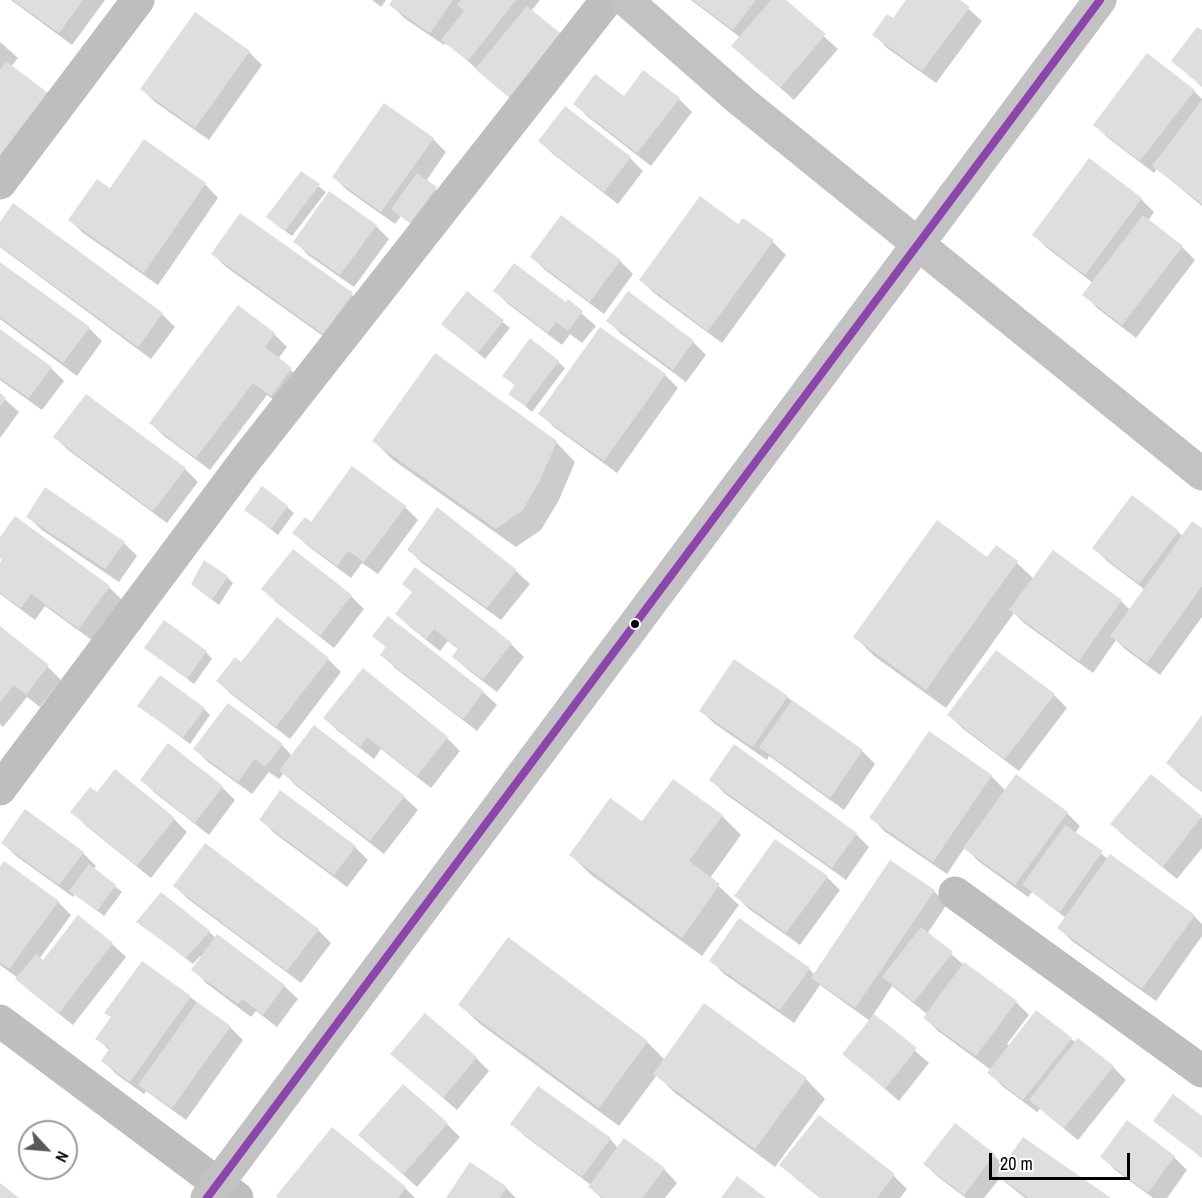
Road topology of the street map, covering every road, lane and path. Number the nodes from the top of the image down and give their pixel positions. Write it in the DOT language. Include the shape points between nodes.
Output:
graph roads {
  1 [pos="138,0"];
  2 [pos="607,0"];
  3 [pos="626,0"];
  4 [pos="1100,0"];
  5 [pos="0,183"];
  6 [pos="919,246"];
  7 [pos="1202,474"];
  8 [pos="0,789"];
  9 [pos="955,893"];
  10 [pos="0,1021"];
  11 [pos="1202,1071"];
  12 [pos="221,1193"];
  1 -- 5 [label="street"];
  2 -- 8 [label="street" via="247,458"];
  3 -- 6 [label="street" via="740,100"];
  4 -- 6 [label="street"];
  6 -- 7 [label="street"];
  6 -- 12 [label="street"];
  9 -- 11 [label="street"];
  10 -- 12 [label="street"];
}
